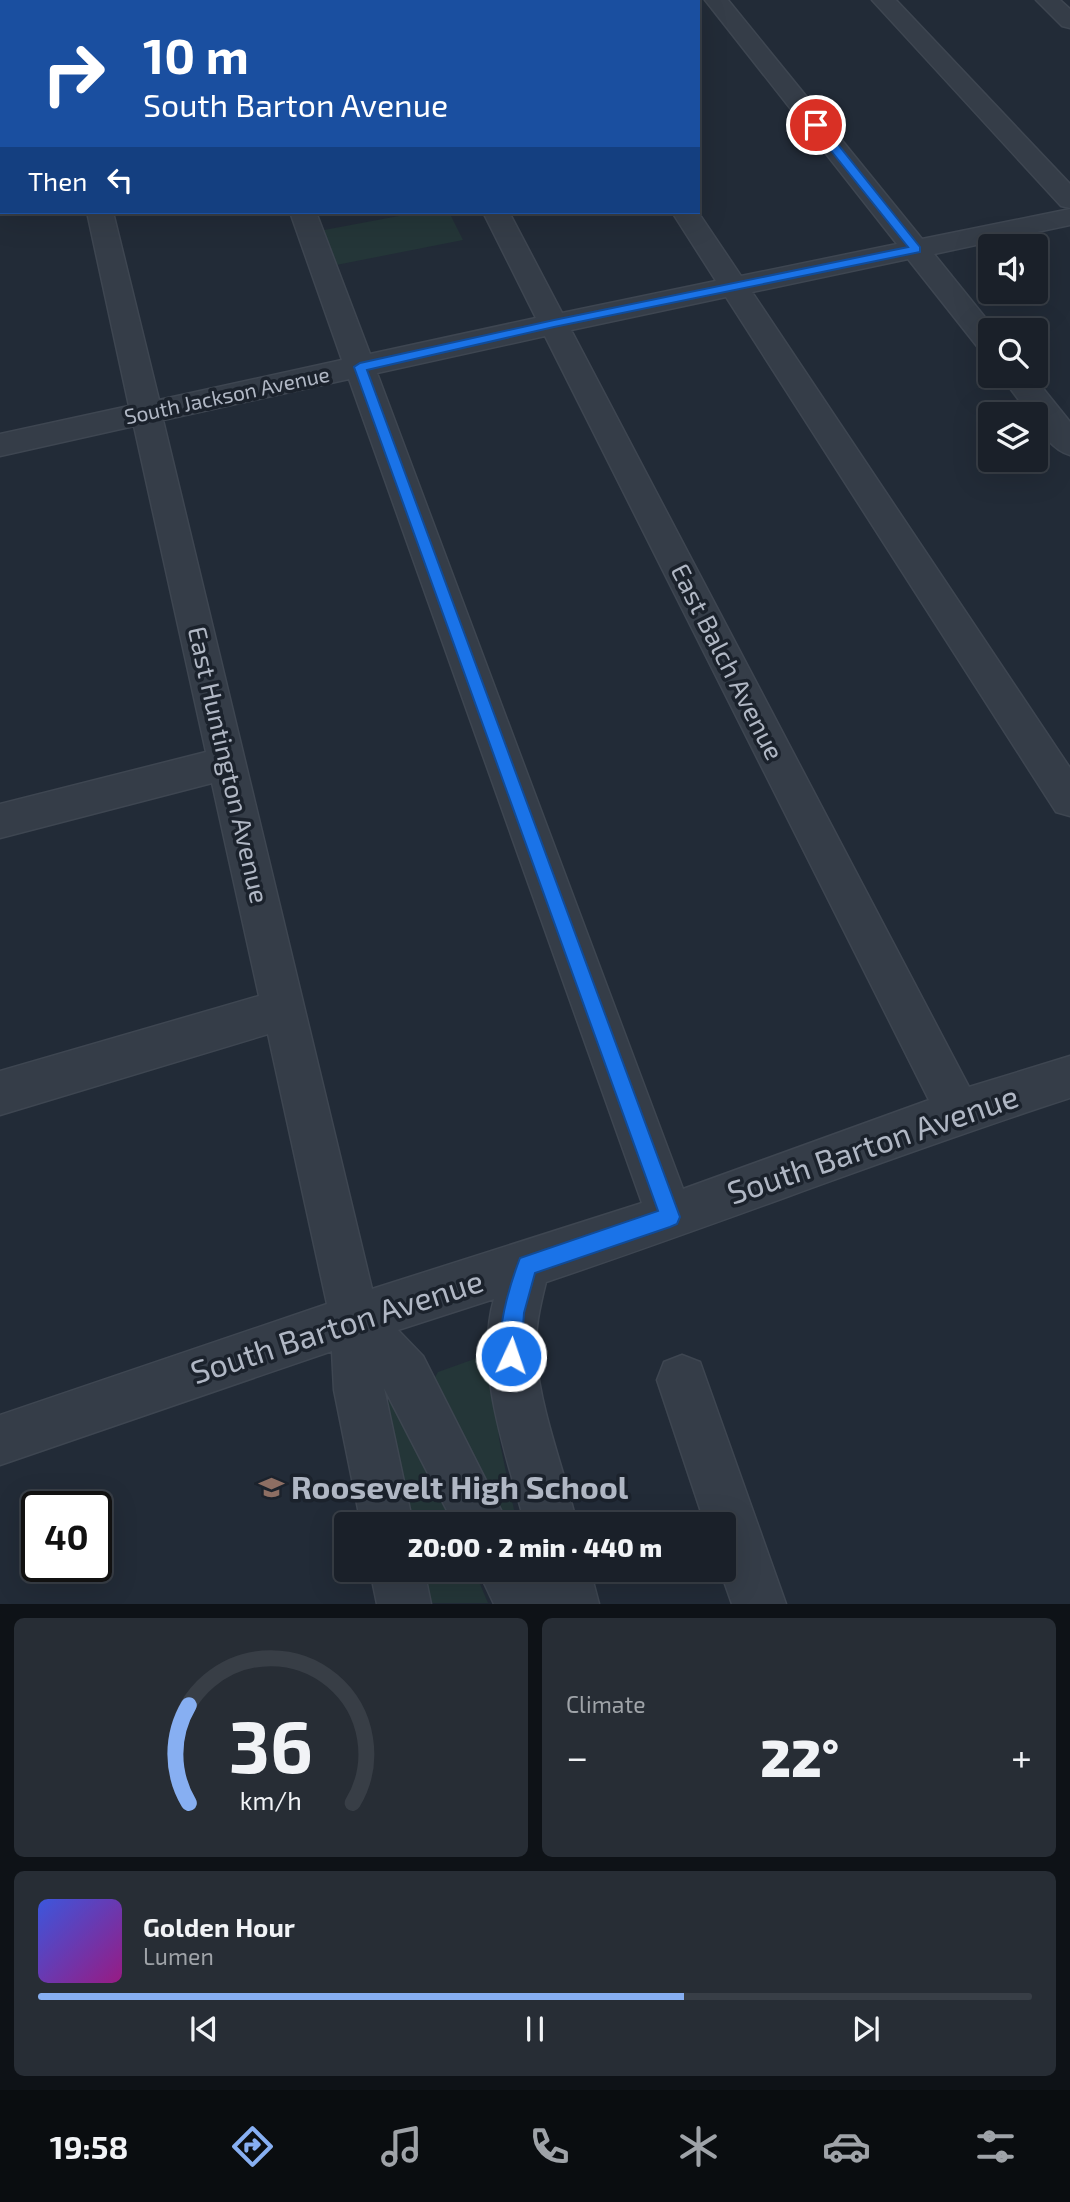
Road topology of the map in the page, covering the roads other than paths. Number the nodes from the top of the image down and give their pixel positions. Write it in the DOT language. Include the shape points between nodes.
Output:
graph roads {
  1 [pos="716,0"];
  2 [pos="883,0"];
  3 [pos="1047,0"];
  4 [pos="1070,21"];
  5 [pos="1070,200"];
  6 [pos="100,214"];
  7 [pos="304,214"];
  8 [pos="497,214"];
  9 [pos="686,214"];
  10 [pos="1070,217"];
  11 [pos="916,249"];
  12 [pos="734,286"];
  13 [pos="554,324"];
  14 [pos="978,328"];
  15 [pos="360,367"];
  16 [pos="1026,388"];
  17 [pos="147,415"];
  18 [pos="1070,444"];
  19 [pos="0,445"];
  20 [pos="227,763"];
  21 [pos="1070,800"];
  22 [pos="0,821"];
  23 [pos="284,1009"];
  24 [pos="1070,1077"];
  25 [pos="0,1093"];
  26 [pos="958,1112"];
  27 [pos="670,1217"];
  28 [pos="527,1265"];
  29 [pos="355,1319"];
  30 [pos="682,1380"];
  31 [pos="0,1440"];
  32 [pos="384,1512"];
  33 [pos="476,1512"];
  34 [pos="548,1512"];
  35 [pos="399,1582"];
  36 [pos="511,1582"];
  37 [pos="566,1582"];
  38 [pos="404,1604"];
  39 [pos="523,1604"];
  40 [pos="572,1604"];
  41 [pos="759,1604"];
  1 -- 11 [label="street"];
  2 -- 5 [label="street"];
  3 -- 4 [label="street"];
  6 -- 17 [label="street, East Huntington Avenue"];
  7 -- 15 [label="street"];
  8 -- 13 [label="street, East Balch Avenue"];
  9 -- 12 [label="street"];
  10 -- 11 [label="street, South Jackson Avenue"];
  11 -- 12 [label="street, South Jackson Avenue"];
  11 -- 14 [label="street"];
  12 -- 13 [label="street, South Jackson Avenue"];
  12 -- 21 [label="street"];
  13 -- 15 [label="street, South Jackson Avenue"];
  13 -- 26 [label="street, East Balch Avenue"];
  15 -- 17 [label="street, South Jackson Avenue"];
  15 -- 27 [label="street"];
  16 -- 18 [label="street"];
  17 -- 19 [label="street, South Jackson Avenue"];
  17 -- 20 [label="street, East Huntington Avenue"];
  20 -- 22 [label="street"];
  20 -- 23 [label="street, East Huntington Avenue"];
  23 -- 25 [label="street"];
  23 -- 29 [label="street, East Huntington Avenue"];
  24 -- 26 [label="street, South Barton Avenue"];
  26 -- 27 [label="street, South Barton Avenue"];
  27 -- 28 [label="street, South Barton Avenue"];
  28 -- 29 [label="street, South Barton Avenue"];
  28 -- 34 [label="street" via="514,1313 511,1356"];
  29 -- 31 [label="street, South Barton Avenue"];
  29 -- 32 [label="street, East Huntington Avenue" via="359,1390"];
  29 -- 33 [label="street" via="405,1374"];
  30 -- 41 [label="street"];
  35 -- 38 [label="street"];
  36 -- 39 [label="street"];
  37 -- 40 [label="street"];
}
